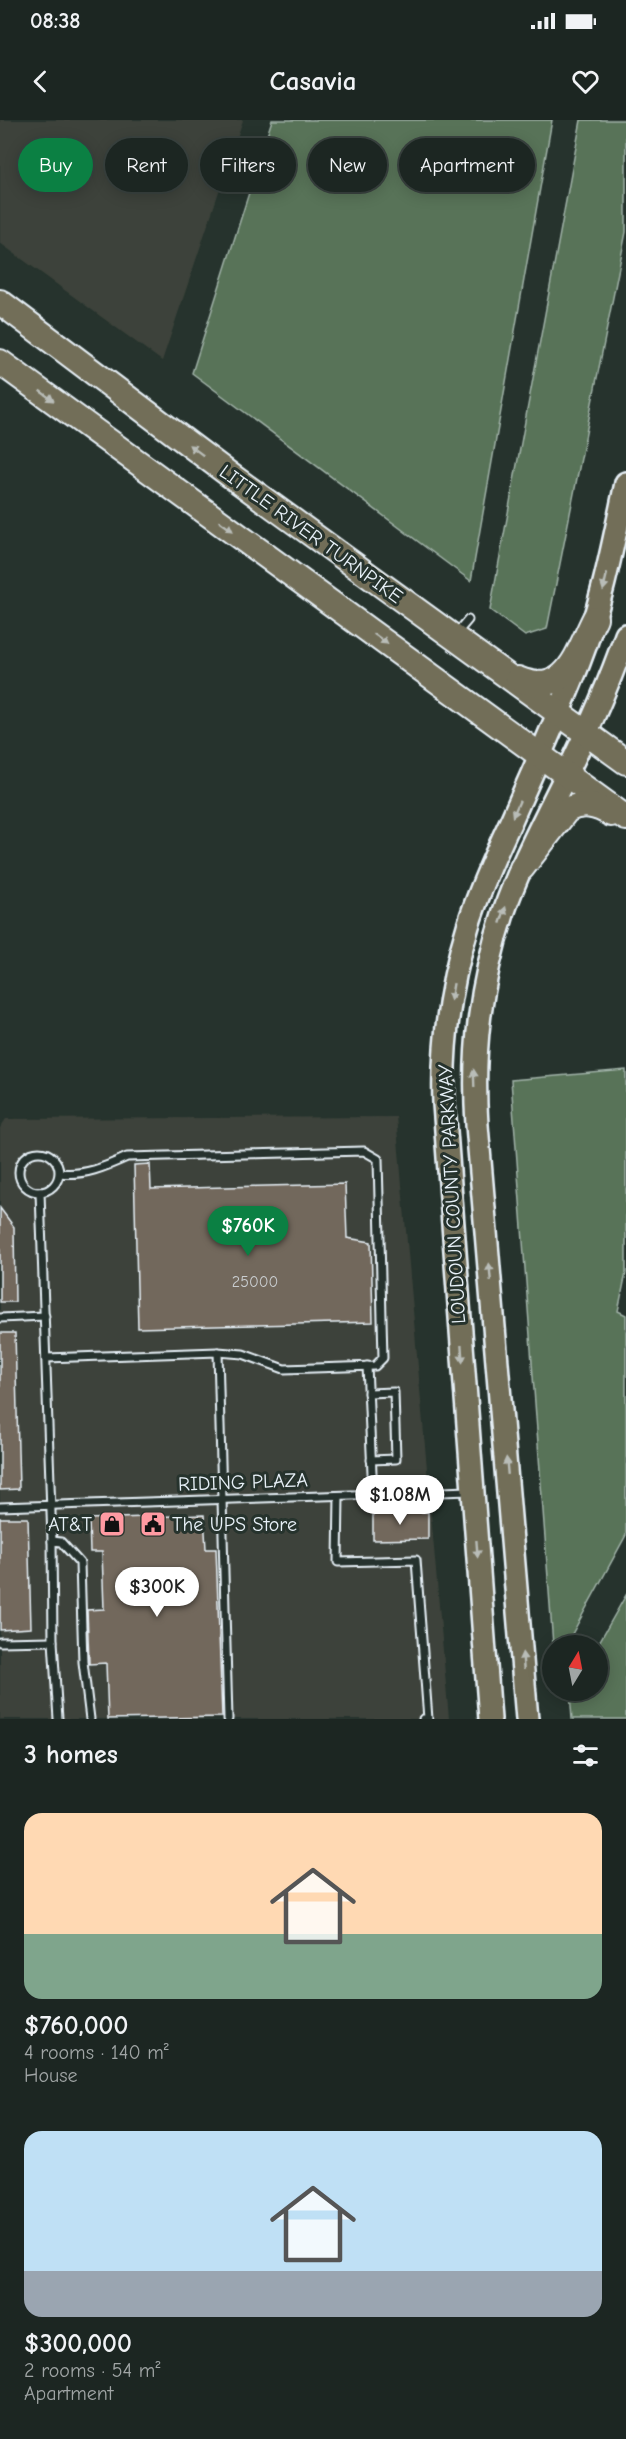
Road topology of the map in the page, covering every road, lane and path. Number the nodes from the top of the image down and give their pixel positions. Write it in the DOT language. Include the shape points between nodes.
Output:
graph roads {
  1 [pos="0,302"];
  2 [pos="0,362"];
  3 [pos="626,483"];
  4 [pos="595,618"];
  5 [pos="626,635"];
  6 [pos="493,666"];
  7 [pos="557,712"];
  8 [pos="586,733"];
  9 [pos="539,755"];
  10 [pos="626,762"];
  11 [pos="566,774"];
  12 [pos="626,820"];
  13 [pos="522,868"];
  14 [pos="60,1173"];
  15 [pos="40,1192"];
  16 [pos="45,1316"];
  17 [pos="0,1318"];
  18 [pos="218,1352"];
  19 [pos="46,1358"];
  20 [pos="368,1366"];
  21 [pos="368,1393"];
  22 [pos="371,1460"];
  23 [pos="473,1490"];
  24 [pos="372,1494"];
  25 [pos="339,1496"];
  26 [pos="221,1498"];
  27 [pos="50,1505"];
  28 [pos="0,1507"];
  29 [pos="52,1541"];
  30 [pos="53,1641"];
  31 [pos="0,1642"];
  32 [pos="58,1719"];
  33 [pos="90,1719"];
  34 [pos="228,1719"];
  35 [pos="423,1719"];
  36 [pos="490,1719"];
  37 [pos="527,1719"];
  6 -- 1 [label="highway, LITTLE RIVER TURNPIKE, one-way" via="461,629 221,468"];
  2 -- 9 [label="highway, one-way"];
  3 -- 4 [label="main road, LOUDOUN COUNTY PARKWAY, one-way"];
  4 -- 6 [label="highway" via="569,668 547,685 529,683"];
  4 -- 7 [label="main road, LOUDOUN COUNTY PARKWAY"];
  5 -- 8 [label="main road, LOUDOUN COUNTY PARKWAY"];
  6 -- 7 [label="highway, LITTLE RIVER TURNPIKE"];
  7 -- 8 [label="highway, LITTLE RIVER TURNPIKE"];
  7 -- 9 [label="main road, LOUDOUN COUNTY PARKWAY"];
  8 -- 10 [label="highway, LITTLE RIVER TURNPIKE"];
  8 -- 11 [label="main road, LOUDOUN COUNTY PARKWAY"];
  9 -- 11 [label="highway"];
  9 -- 23 [label="main road, LOUDOUN COUNTY PARKWAY, one-way" via="474,908 460,954 443,1068"];
  11 -- 12 [label="highway"];
  11 -- 13 [label="main road, LOUDOUN COUNTY PARKWAY"];
  12 -- 13 [label="highway" via="598,807 575,806 559,818"];
  37 -- 13 [label="main road, LOUDOUN COUNTY PARKWAY, one-way" via="474,1067 488,963"];
  14 -- 15 [label="lane" via="51,1188"];
  14 -- 15 [label="lane" via="52,1155 39,1151 27,1156 20,1166 21,1179 28,1189"];
  14 -- 20 [label="lane" via="73,1175 103,1168 127,1157 364,1151 378,1159 383,1348 382,1358 375,1366"];
  15 -- 16 [label="lane"];
  16 -- 17 [label="lane"];
  16 -- 19 [label="lane"];
  18 -- 19 [label="lane"];
  18 -- 20 [label="lane" via="243,1354 284,1369"];
  18 -- 26 [label="lane"];
  19 -- 27 [label="lane"];
  20 -- 21 [label="lane"];
  21 -- 22 [label="lane"];
  21 -- 22 [label="lane" via="394,1392 396,1459"];
  22 -- 24 [label="lane"];
  23 -- 24 [label="lane, RIDING PLAZA"];
  23 -- 36 [label="main road, LOUDOUN COUNTY PARKWAY, one-way"];
  24 -- 25 [label="lane, RIDING PLAZA"];
  25 -- 26 [label="lane, RIDING PLAZA"];
  25 -- 35 [label="lane" via="338,1562 416,1560 428,1719"];
  26 -- 27 [label="lane, RIDING PLAZA"];
  26 -- 34 [label="lane"];
  27 -- 28 [label="lane, RIDING PLAZA"];
  27 -- 29 [label="lane"];
  29 -- 30 [label="lane"];
  29 -- 33 [label="lane" via="62,1542 80,1563 82,1662"];
  30 -- 31 [label="lane"];
  30 -- 32 [label="lane"];
}
